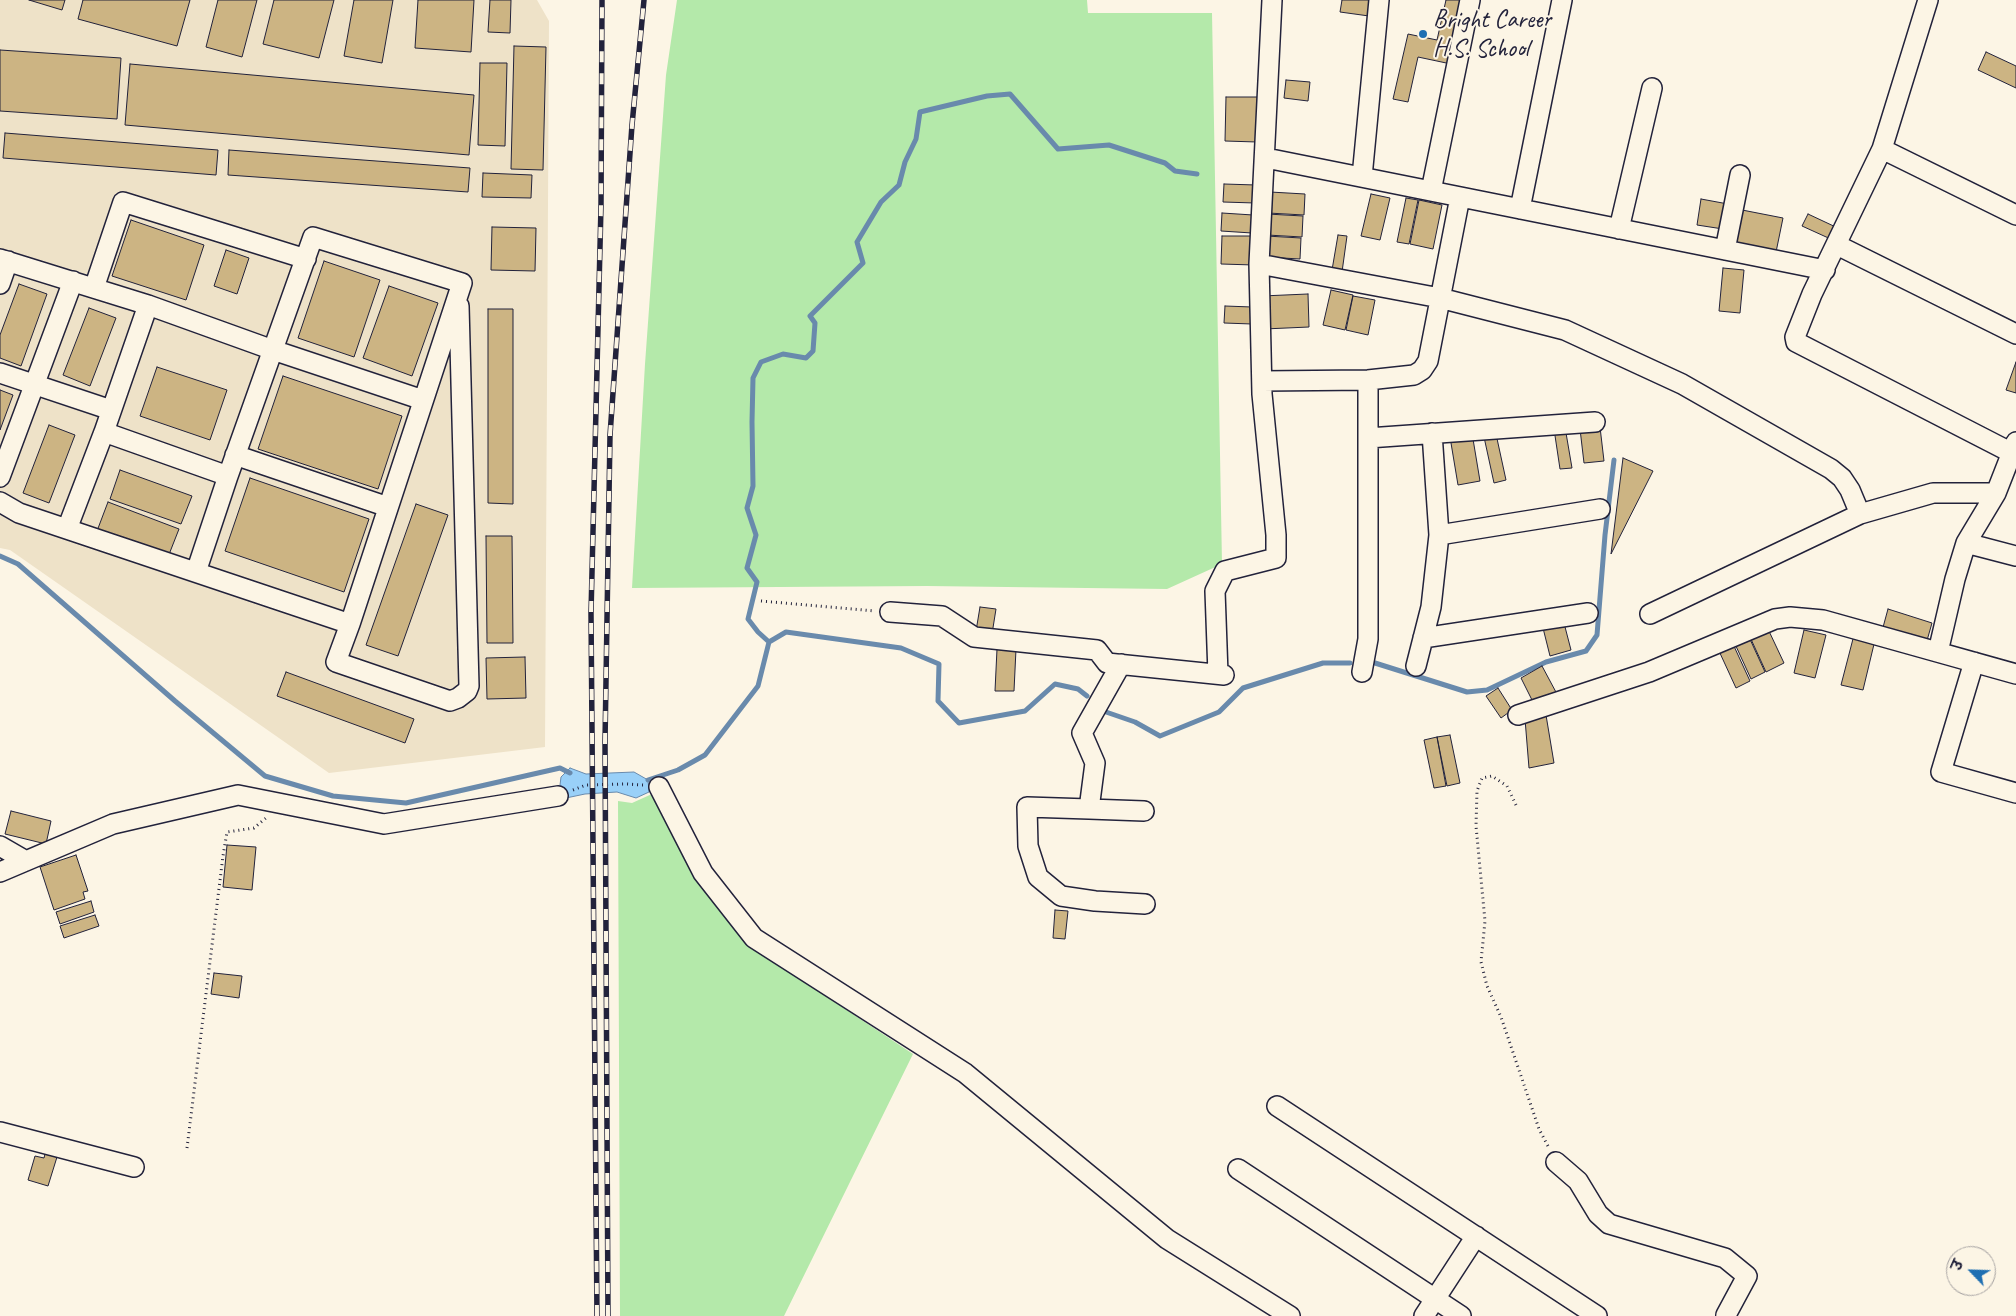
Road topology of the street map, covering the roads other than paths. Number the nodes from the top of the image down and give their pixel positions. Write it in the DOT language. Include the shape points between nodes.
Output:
graph roads {
  1 [pos="1272,0"];
  2 [pos="1380,0"];
  3 [pos="1470,0"];
  4 [pos="1562,0"];
  5 [pos="1928,0"];
  6 [pos="1652,88"];
  7 [pos="1882,149"];
  8 [pos="1266,158"];
  9 [pos="1740,174"];
  10 [pos="1362,177"];
  11 [pos="1431,192"];
  12 [pos="1460,197"];
  13 [pos="1520,209"];
  14 [pos="2016,215"];
  15 [pos="1619,229"];
  16 [pos="1837,246"];
  17 [pos="1725,250"];
  18 [pos="306,259"];
  19 [pos="4,260"];
  20 [pos="1259,264"];
  21 [pos="1825,270"];
  22 [pos="73,281"];
  23 [pos="0,284"];
  24 [pos="94,288"];
  25 [pos="458,292"];
  26 [pos="1440,298"];
  27 [pos="148,305"];
  28 [pos="2016,334"];
  29 [pos="273,350"];
  30 [pos="0,373"];
  31 [pos="1368,380"];
  32 [pos="1262,381"];
  33 [pos="34,384"];
  34 [pos="423,400"];
  35 [pos="111,410"];
  36 [pos="1595,422"];
  37 [pos="104,432"];
  38 [pos="1432,433"];
  39 [pos="1368,438"];
  40 [pos="2014,448"];
  41 [pos="235,455"];
  42 [pos="228,476"];
  43 [pos="0,477"];
  44 [pos="1996,493"];
  45 [pos="0,502"];
  46 [pos="388,507"];
  47 [pos="1600,509"];
  48 [pos="1860,514"];
  49 [pos="67,529"];
  50 [pos="1439,535"];
  51 [pos="1966,543"];
  52 [pos="2016,556"];
  53 [pos="196,572"];
  54 [pos="890,612"];
  55 [pos="1588,613"];
  56 [pos="1650,614"];
  57 [pos="350,624"];
  58 [pos="1423,638"];
  59 [pos="1938,652"];
  60 [pos="1974,662"];
  61 [pos="1121,664"];
  62 [pos="1416,666"];
  63 [pos="1362,672"];
  64 [pos="2016,674"];
  65 [pos="1518,715"];
  66 [pos="659,787"];
  67 [pos="2016,793"];
  68 [pos="558,796"];
  69 [pos="1089,810"];
  70 [pos="1144,811"];
  71 [pos="0,846"];
  72 [pos="26,861"];
  73 [pos="0,872"];
  74 [pos="1145,904"];
  75 [pos="1277,1106"];
  76 [pos="0,1132"];
  77 [pos="1556,1162"];
  78 [pos="134,1167"];
  79 [pos="1238,1169"];
  80 [pos="1476,1236"];
  81 [pos="1435,1299"];
  82 [pos="1290,1316"];
  83 [pos="1424,1316"];
  84 [pos="1461,1316"];
  85 [pos="1597,1316"];
  86 [pos="1727,1316"];
  1 -- 8 [label="street"];
  2 -- 10 [label="street"];
  3 -- 11 [label="street"];
  4 -- 13 [label="street"];
  5 -- 7 [label="street"];
  6 -- 15 [label="street"];
  7 -- 14 [label="street"];
  7 -- 16 [label="street"];
  8 -- 10 [label="street"];
  8 -- 20 [label="street"];
  9 -- 17 [label="street"];
  10 -- 11 [label="street"];
  11 -- 12 [label="street"];
  12 -- 13 [label="street"];
  12 -- 26 [label="street"];
  13 -- 15 [label="street"];
  15 -- 17 [label="street"];
  16 -- 21 [label="street"];
  16 -- 28 [label="street"];
  17 -- 21 [label="street"];
  18 -- 24 [label="street" via="123,202"];
  18 -- 25 [label="street" via="313,237 462,283"];
  18 -- 29 [label="street"];
  19 -- 22 [label="street"];
  19 -- 23 [label="street"];
  20 -- 26 [label="street"];
  20 -- 32 [label="street"];
  21 -- 40 [label="street" via="1812,294 1795,337 1796,342"];
  22 -- 24 [label="street"];
  22 -- 33 [label="street"];
  24 -- 27 [label="street"];
  25 -- 34 [label="street"];
  25 -- 57 [label="street" via="467,691 450,701 336,662"];
  26 -- 31 [label="street" via="1428,360 1422,370 1414,375"];
  26 -- 48 [label="street" via="1565,330 1682,384 1842,478"];
  27 -- 29 [label="street"];
  27 -- 35 [label="street"];
  29 -- 34 [label="street"];
  29 -- 41 [label="street"];
  30 -- 33 [label="street"];
  31 -- 32 [label="street"];
  31 -- 39 [label="street"];
  32 -- 61 [label="street" via="1276,558 1225,571 1216,591 1221,675"];
  33 -- 35 [label="street"];
  33 -- 43 [label="street"];
  34 -- 46 [label="street"];
  35 -- 37 [label="street"];
  36 -- 38 [label="street"];
  37 -- 42 [label="street"];
  37 -- 49 [label="street"];
  38 -- 39 [label="street"];
  38 -- 50 [label="street"];
  39 -- 63 [label="street" via="1368,639"];
  40 -- 44 [label="street"];
  41 -- 42 [label="street"];
  41 -- 46 [label="street"];
  42 -- 53 [label="street"];
  44 -- 48 [label="street" via="1932,493"];
  44 -- 51 [label="street"];
  45 -- 49 [label="street"];
  46 -- 57 [label="street"];
  47 -- 50 [label="street"];
  48 -- 56 [label="street"];
  49 -- 53 [label="street"];
  50 -- 58 [label="street" via="1431,607"];
  51 -- 52 [label="street"];
  51 -- 59 [label="street"];
  53 -- 57 [label="street"];
  54 -- 61 [label="street" via="942,616 974,637 1097,650 1107,663"];
  55 -- 58 [label="street"];
  58 -- 62 [label="street"];
  59 -- 60 [label="street"];
  59 -- 65 [label="street" via="1823,620 1775,619 1649,672"];
  60 -- 64 [label="street"];
  60 -- 67 [label="street" via="1941,772"];
  61 -- 69 [label="street" via="1082,734 1095,763"];
  66 -- 82 [label="street" via="703,873 754,938 965,1073 1167,1239"];
  68 -- 72 [label="street" via="384,824 238,795 113,824"];
  69 -- 70 [label="street"];
  69 -- 74 [label="street" via="1027,808 1028,846 1038,877 1061,896"];
  71 -- 72 [label="street"];
  72 -- 73 [label="street"];
  75 -- 80 [label="street"];
  76 -- 78 [label="street"];
  77 -- 86 [label="street" via="1578,1181 1598,1214 1610,1224 1725,1258 1747,1276"];
  79 -- 81 [label="street"];
  80 -- 81 [label="street"];
  80 -- 85 [label="street"];
  81 -- 83 [label="street"];
  81 -- 84 [label="street"];
}
